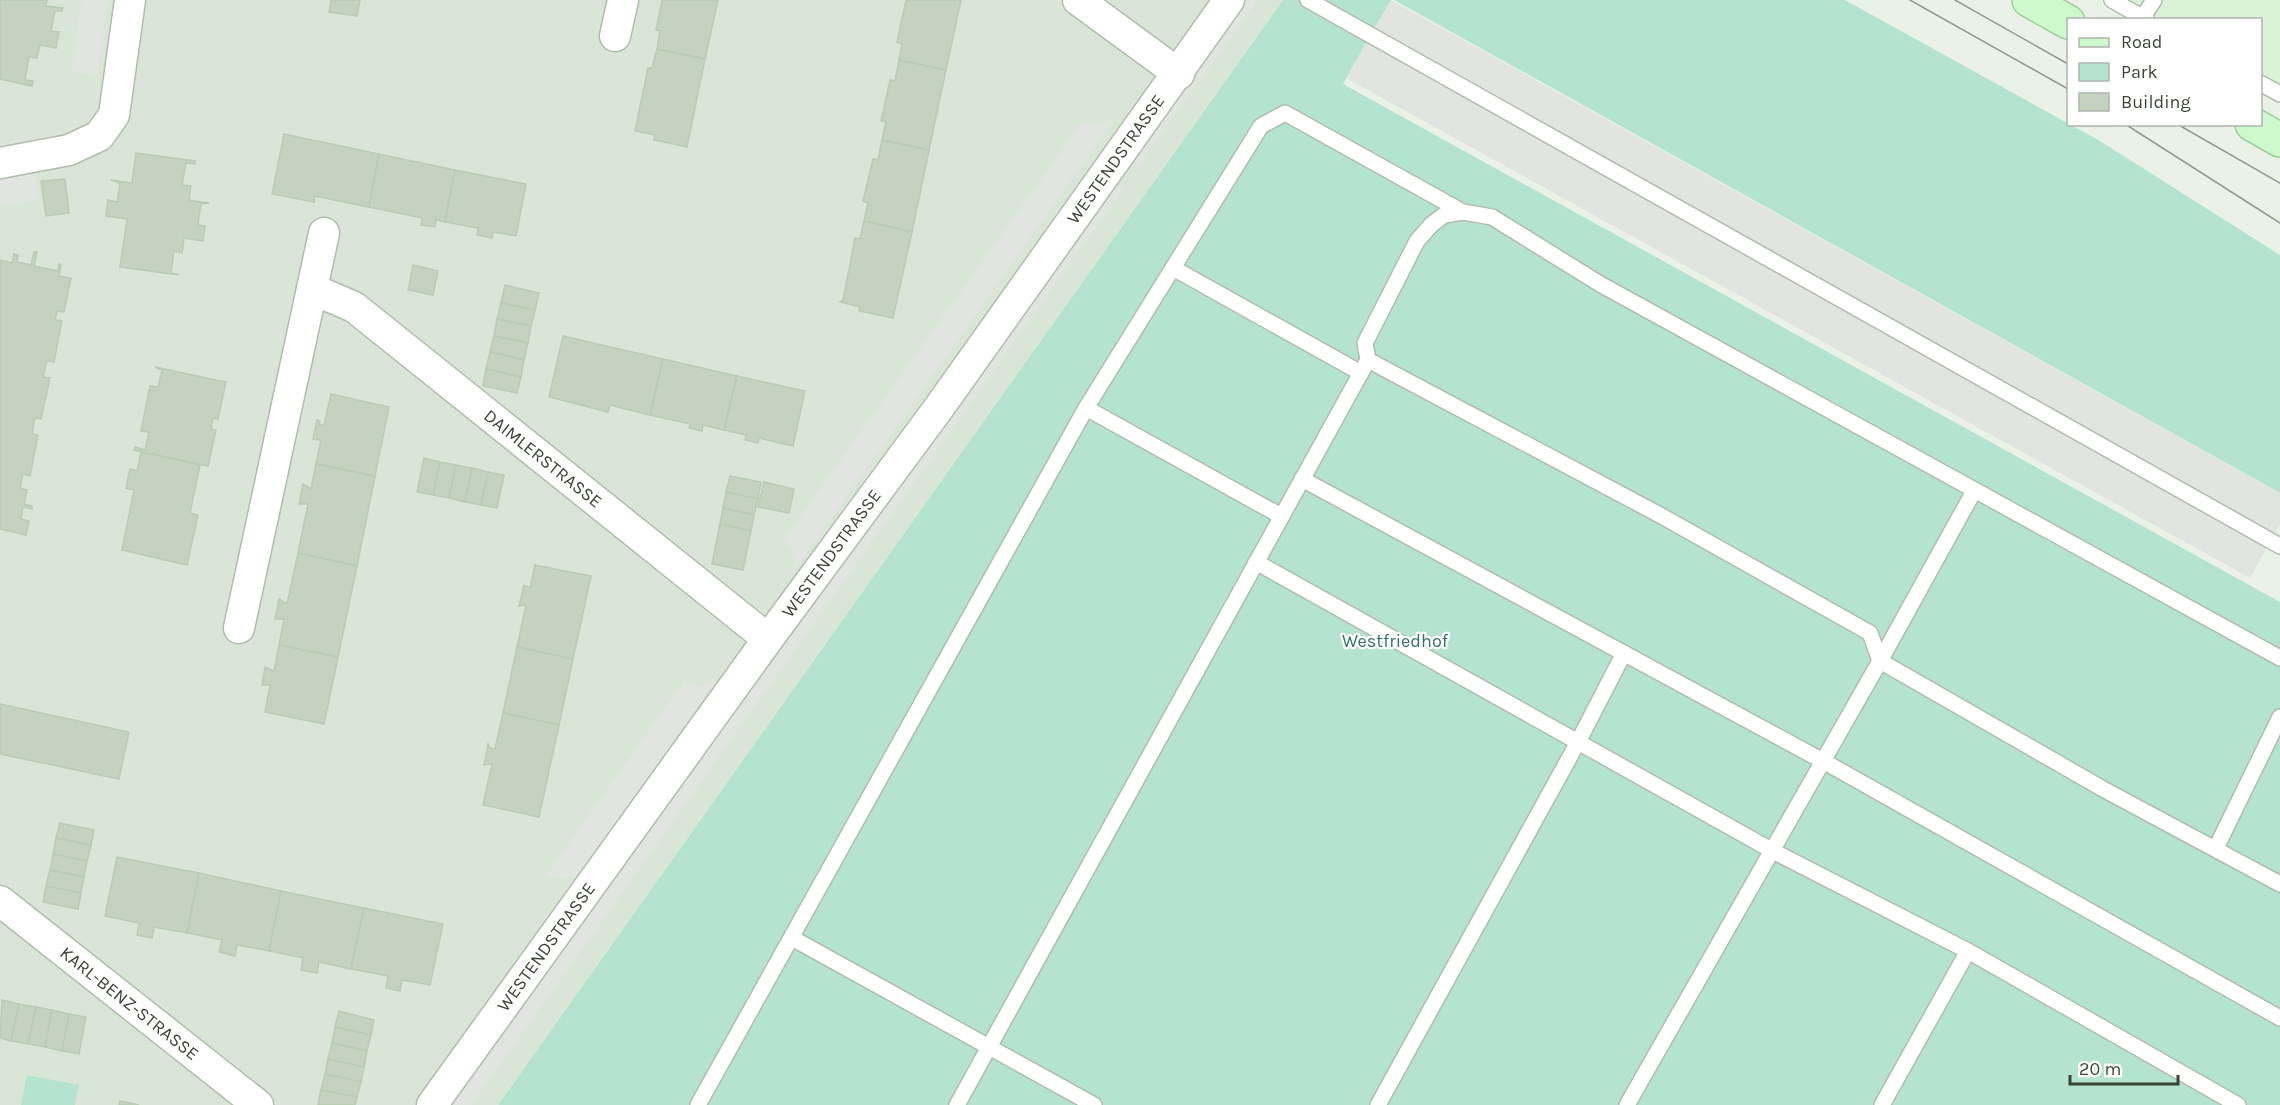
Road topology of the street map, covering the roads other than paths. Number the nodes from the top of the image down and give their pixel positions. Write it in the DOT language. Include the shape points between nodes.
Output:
graph roads {
  1 [pos="130,0"];
  2 [pos="623,0"];
  3 [pos="1078,0"];
  4 [pos="1229,0"];
  5 [pos="1308,0"];
  6 [pos="2030,0"];
  7 [pos="2112,0"];
  8 [pos="2154,0"];
  9 [pos="2142,18"];
  10 [pos="2145,18"];
  11 [pos="2067,21"];
  12 [pos="615,36"];
  13 [pos="1179,74"];
  14 [pos="2262,84"];
  15 [pos="2280,93"];
  16 [pos="0,163"];
  17 [pos="1463,212"];
  18 [pos="324,233"];
  19 [pos="1173,268"];
  20 [pos="312,289"];
  21 [pos="1365,366"];
  22 [pos="1086,408"];
  23 [pos="1302,478"];
  24 [pos="1974,491"];
  25 [pos="1281,516"];
  26 [pos="2280,546"];
  27 [pos="1256,562"];
  28 [pos="239,628"];
  29 [pos="768,639"];
  30 [pos="1624,653"];
  31 [pos="2280,658"];
  32 [pos="1880,661"];
  33 [pos="2280,717"];
  34 [pos="1578,742"];
  35 [pos="1823,761"];
  36 [pos="2216,848"];
  37 [pos="1773,851"];
  38 [pos="2280,884"];
  39 [pos="0,902"];
  40 [pos="792,938"];
  41 [pos="1968,951"];
  42 [pos="2280,1018"];
  43 [pos="989,1048"];
  44 [pos="258,1105"];
  45 [pos="432,1105"];
  46 [pos="698,1105"];
  47 [pos="957,1105"];
  48 [pos="1094,1105"];
  49 [pos="1378,1105"];
  50 [pos="1627,1105"];
  51 [pos="1882,1105"];
  52 [pos="2238,1105"];
  1 -- 16 [label="street" via="114,115 99,136 69,150"];
  2 -- 12 [label="street"];
  3 -- 13 [label="street"];
  4 -- 13 [label="street, WESTENDSTRASSE"];
  5 -- 26 [label="lane"];
  6 -- 11 [label="main road"];
  7 -- 9 [label="lane"];
  8 -- 10 [label="lane"];
  13 -- 29 [label="street, WESTENDSTRASSE"];
  14 -- 15 [label="lane"];
  17 -- 19 [label="lane" via="1285,113 1261,126"];
  17 -- 21 [label="lane" via="1444,215 1418,241 1365,343"];
  17 -- 24 [label="lane" via="1492,217 1600,284"];
  18 -- 20 [label="street"];
  19 -- 21 [label="lane"];
  19 -- 22 [label="lane"];
  20 -- 28 [label="street"];
  20 -- 29 [label="street, DAIMLERSTRASSE" via="354,307"];
  21 -- 23 [label="lane"];
  21 -- 32 [label="lane" via="1658,514 1870,633"];
  22 -- 25 [label="lane"];
  22 -- 40 [label="lane"];
  23 -- 25 [label="lane"];
  23 -- 30 [label="lane"];
  24 -- 31 [label="lane"];
  24 -- 32 [label="lane"];
  25 -- 27 [label="lane"];
  27 -- 34 [label="lane"];
  27 -- 43 [label="lane"];
  29 -- 45 [label="street, WESTENDSTRASSE"];
  30 -- 34 [label="lane"];
  30 -- 35 [label="lane"];
  32 -- 35 [label="lane"];
  32 -- 36 [label="lane" via="2103,789"];
  33 -- 36 [label="lane"];
  34 -- 37 [label="lane"];
  34 -- 49 [label="lane"];
  35 -- 37 [label="lane"];
  35 -- 42 [label="lane"];
  36 -- 38 [label="lane"];
  37 -- 41 [label="lane"];
  37 -- 50 [label="lane"];
  39 -- 44 [label="street, KARL-BENZ-STRASSE"];
  40 -- 43 [label="lane"];
  40 -- 46 [label="lane"];
  41 -- 51 [label="lane"];
  41 -- 52 [label="lane"];
  43 -- 47 [label="lane"];
  43 -- 48 [label="lane"];
}
